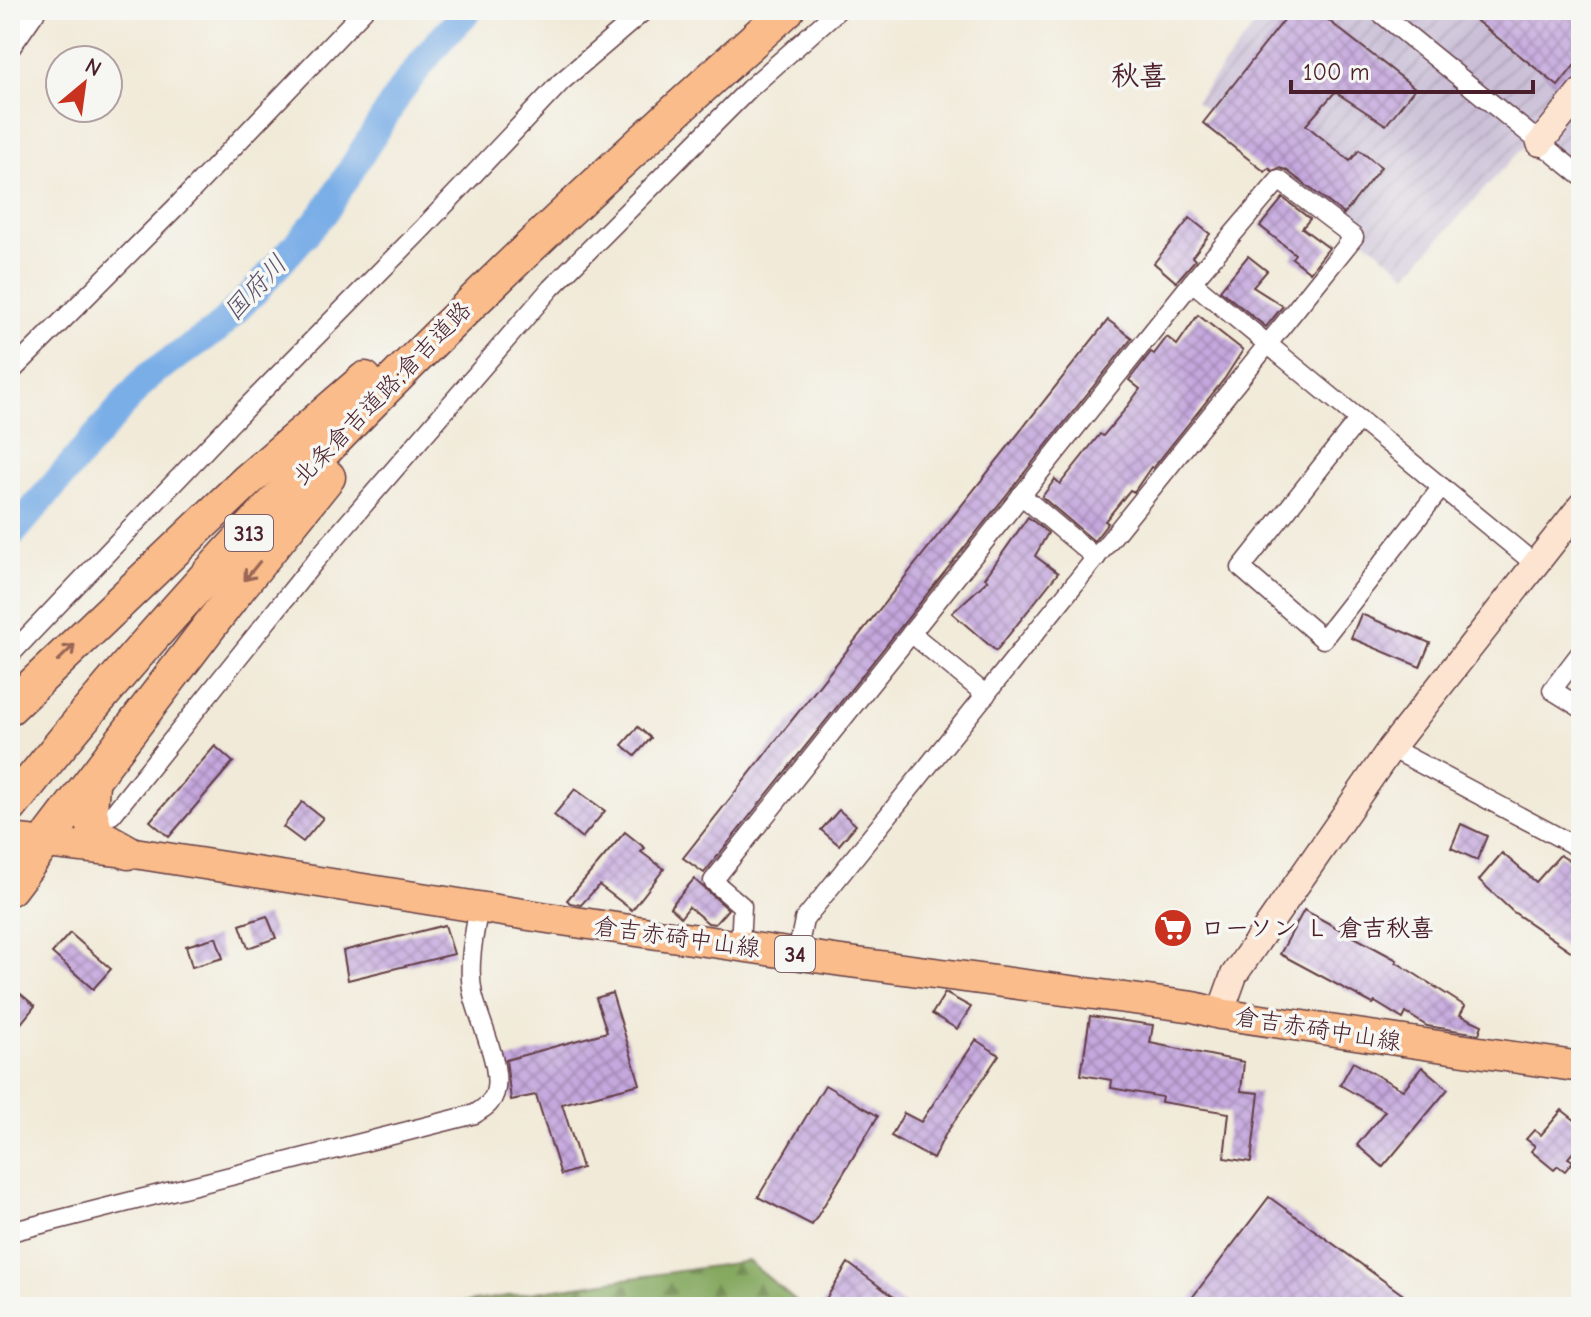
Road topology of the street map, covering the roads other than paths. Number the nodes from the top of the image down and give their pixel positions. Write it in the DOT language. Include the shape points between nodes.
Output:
graph roads {
  1 [pos="37,10"];
  2 [pos="364,10"];
  3 [pos="645,10"];
  4 [pos="763,10"];
  5 [pos="787,10"];
  6 [pos="838,10"];
  7 [pos="1377,10"];
  8 [pos="10,49"];
  9 [pos="1581,92"];
  10 [pos="1540,143"];
  11 [pos="1581,176"];
  12 [pos="499,275"];
  13 [pos="1192,282"];
  14 [pos="427,326"];
  15 [pos="1268,345"];
  16 [pos="10,373"];
  17 [pos="1359,419"];
  18 [pos="1442,487"];
  19 [pos="1021,495"];
  20 [pos="1581,506"];
  21 [pos="1096,558"];
  22 [pos="1535,564"];
  23 [pos="911,633"];
  24 [pos="1581,652"];
  25 [pos="10,655"];
  26 [pos="986,695"];
  27 [pos="10,707"];
  28 [pos="1581,708"];
  29 [pos="1391,748"];
  30 [pos="92,784"];
  31 [pos="11,797"];
  32 [pos="112,815"];
  33 [pos="10,839"];
  34 [pos="45,844"];
  35 [pos="1581,849"];
  36 [pos="128,852"];
  37 [pos="10,888"];
  38 [pos="479,907"];
  39 [pos="740,946"];
  40 [pos="797,954"];
  41 [pos="1220,1014"];
  42 [pos="1581,1067"];
  43 [pos="10,1232"];
  1 -- 8 [label="street"];
  2 -- 16 [label="street"];
  3 -- 25 [label="street" via="561,82"];
  4 -- 14 [label="highway, 北条倉吉道路;倉吉道路 / 313" via="543,209"];
  5 -- 12 [label="highway, 北条倉吉道路;倉吉道路 / 313"];
  6 -- 32 [label="street" via="749,89 551,288 316,560"];
  7 -- 10 [label="street"];
  9 -- 10 [label="street"];
  10 -- 11 [label="street"];
  12 -- 30 [label="highway, one-way" via="256,566"];
  12 -- 31 [label="highway, 北条倉吉道路;倉吉道路 / 313" via="350,423"];
  13 -- 15 [label="street"];
  13 -- 15 [label="street" via="1279,180 1354,237"];
  13 -- 19 [label="street"];
  27 -- 14 [label="highway, one-way" via="248,480"];
  14 -- 31 [label="highway, 北条倉吉道路;倉吉道路 / 313" via="131,639"];
  15 -- 17 [label="street"];
  15 -- 21 [label="street"];
  17 -- 18 [label="street"];
  17 -- 18 [label="street" via="1241,568 1323,639"];
  18 -- 22 [label="street"];
  19 -- 21 [label="street"];
  19 -- 23 [label="street"];
  20 -- 22 [label="street"];
  21 -- 26 [label="street"];
  22 -- 29 [label="street"];
  23 -- 26 [label="street"];
  23 -- 39 [label="street" via="713,881 742,906"];
  24 -- 28 [label="street" via="1552,690"];
  26 -- 40 [label="street" via="804,920"];
  29 -- 35 [label="street"];
  29 -- 41 [label="street" via="1234,975"];
  30 -- 34 [label="highway"];
  30 -- 36 [label="highway" via="90,812 96,834"];
  33 -- 34 [label="main road, 倉吉赤碕中山線 / 34"];
  34 -- 36 [label="main road, 倉吉赤碕中山線 / 34"];
  34 -- 37 [label="highway"];
  36 -- 38 [label="main road, 倉吉赤碕中山線 / 34"];
  38 -- 39 [label="main road, 倉吉赤碕中山線 / 34"];
  38 -- 43 [label="street" via="472,991 497,1086 492,1101 475,1114"];
  39 -- 40 [label="main road, 倉吉赤碕中山線 / 34"];
  40 -- 41 [label="main road, 倉吉赤碕中山線 / 34"];
  41 -- 42 [label="main road, 倉吉赤碕中山線 / 34"];
}
